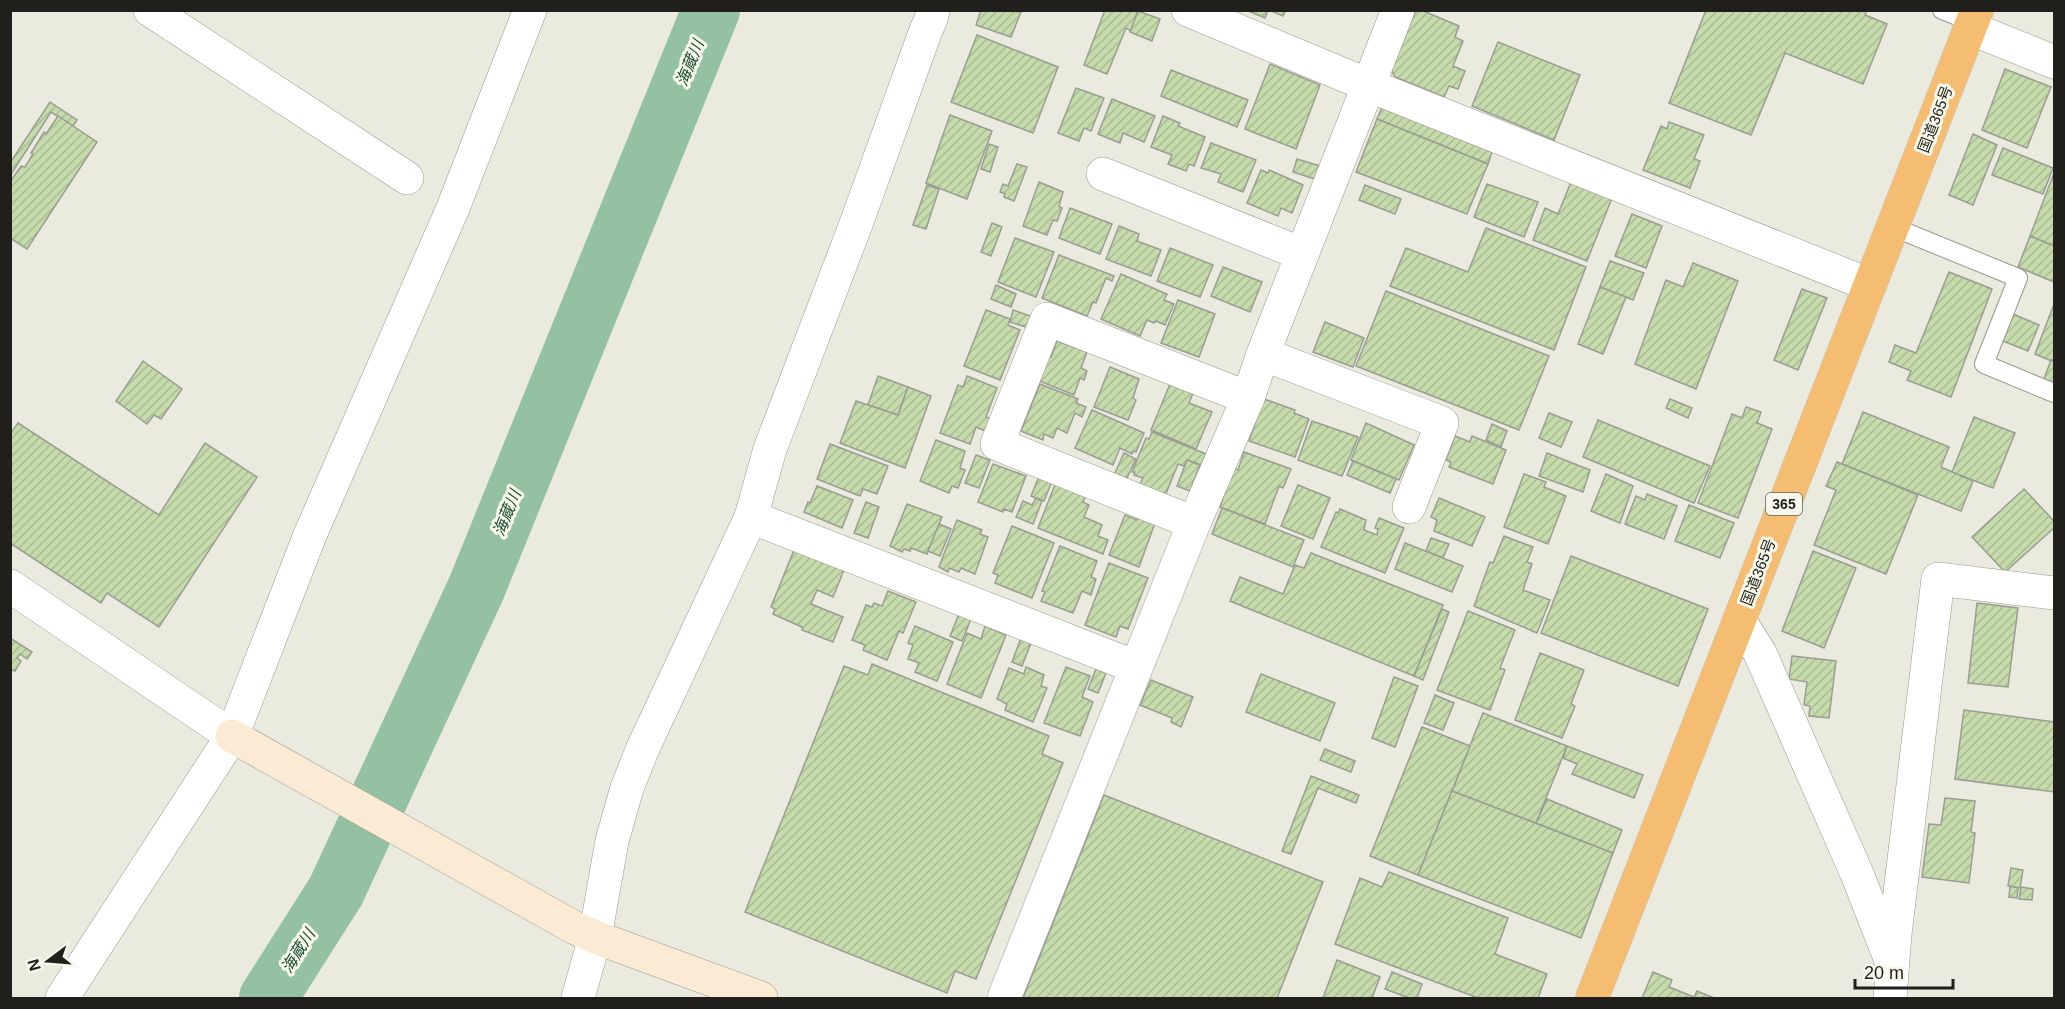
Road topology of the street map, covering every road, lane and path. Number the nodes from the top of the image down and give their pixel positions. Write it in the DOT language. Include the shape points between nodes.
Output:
graph roads {
  1 [pos="150,10"];
  2 [pos="530,10"];
  3 [pos="1188,10"];
  4 [pos="1398,10"];
  5 [pos="1942,10"];
  6 [pos="936,13"];
  7 [pos="1973,20"];
  8 [pos="2055,62"];
  9 [pos="1368,85"];
  10 [pos="1102,174"];
  11 [pos="407,178"];
  12 [pos="1893,227"];
  13 [pos="1302,254"];
  14 [pos="1870,285"];
  15 [pos="1263,354"];
  16 [pos="2055,393"];
  17 [pos="1248,398"];
  18 [pos="1410,507"];
  19 [pos="751,517"];
  20 [pos="1194,523"];
  21 [pos="10,586"];
  22 [pos="2055,593"];
  23 [pos="1739,620"];
  24 [pos="1136,667"];
  25 [pos="232,736"];
  26 [pos="585,933"];
  27 [pos="1892,962"];
  28 [pos="62,999"];
  29 [pos="578,999"];
  30 [pos="761,999"];
  31 [pos="1004,999"];
  32 [pos="1592,999"];
  33 [pos="1890,999"];
  1 -- 11 [label="street"];
  2 -- 25 [label="street" via="453,207 310,535"];
  3 -- 9 [label="street"];
  4 -- 9 [label="street"];
  5 -- 7 [label="lane"];
  6 -- 19 [label="street" via="926,30 771,449"];
  7 -- 8 [label="street"];
  7 -- 12 [label="highway, 国道365号 / 365"];
  9 -- 13 [label="street"];
  9 -- 14 [label="street"];
  10 -- 13 [label="street"];
  12 -- 14 [label="highway, 国道365号 / 365"];
  12 -- 16 [label="lane" via="2018,278 1984,364"];
  13 -- 15 [label="street"];
  14 -- 23 [label="highway, 国道365号 / 365"];
  15 -- 17 [label="street"];
  15 -- 18 [label="street" via="1442,423"];
  17 -- 20 [label="street"];
  17 -- 20 [label="street" via="1047,319 997,444"];
  19 -- 24 [label="street"];
  19 -- 26 [label="street" via="627,788"];
  20 -- 24 [label="street"];
  21 -- 25 [label="street"];
  22 -- 27 [label="street" via="1938,579"];
  23 -- 27 [label="street" via="1760,653"];
  23 -- 32 [label="highway, 国道365号 / 365"];
  24 -- 31 [label="street"];
  25 -- 26 [label="street"];
  25 -- 28 [label="street"];
  26 -- 29 [label="street"];
  26 -- 30 [label="street"];
  27 -- 33 [label="street"];
}
